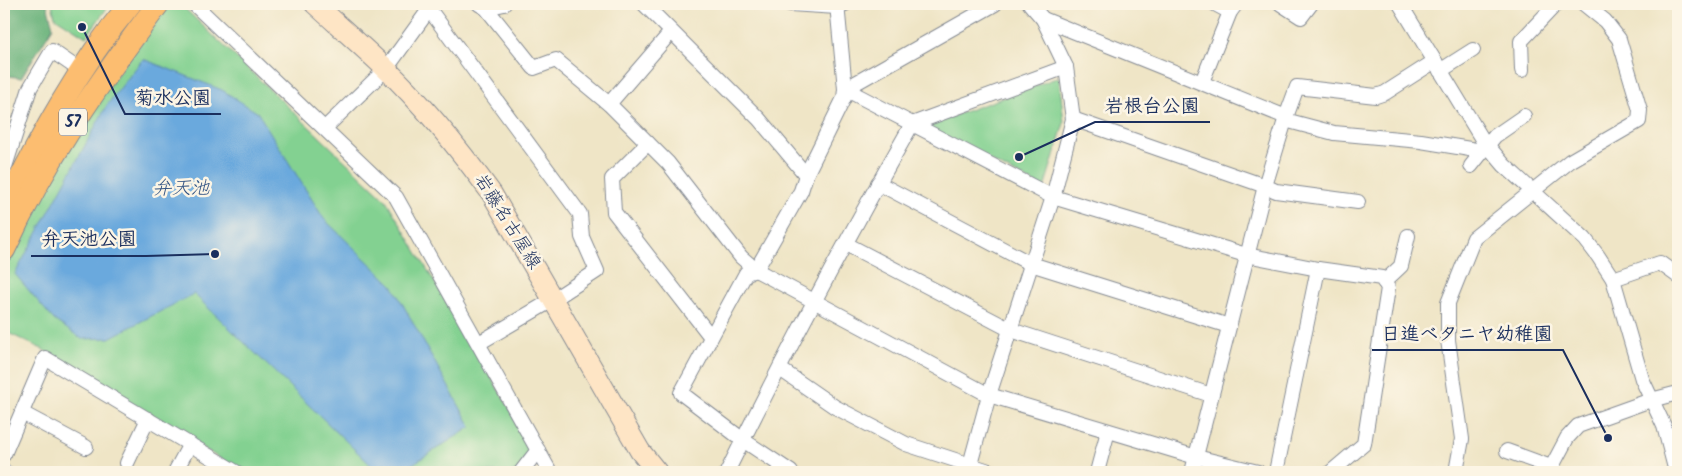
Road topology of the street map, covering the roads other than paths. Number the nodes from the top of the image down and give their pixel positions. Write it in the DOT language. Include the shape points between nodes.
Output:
graph roads {
  1 [pos="130,4"];
  2 [pos="158,4"];
  3 [pos="194,4"];
  4 [pos="315,4"];
  5 [pos="504,4"];
  6 [pos="644,4"];
  7 [pos="790,4"];
  8 [pos="995,4"];
  9 [pos="1030,4"];
  10 [pos="1215,4"];
  11 [pos="1281,4"];
  12 [pos="1311,4"];
  13 [pos="1400,4"];
  14 [pos="1556,4"];
  15 [pos="1584,4"];
  16 [pos="429,5"];
  17 [pos="840,5"];
  18 [pos="483,6"];
  19 [pos="1233,8"];
  20 [pos="1043,19"];
  21 [pos="671,32"];
  22 [pos="1473,50"];
  23 [pos="1438,66"];
  24 [pos="1066,67"];
  25 [pos="386,70"];
  26 [pos="1522,70"];
  27 [pos="81,71"];
  28 [pos="1202,82"];
  29 [pos="845,89"];
  30 [pos="609,104"];
  31 [pos="1525,111"];
  32 [pos="1286,118"];
  33 [pos="1073,119"];
  34 [pos="912,124"];
  35 [pos="325,128"];
  36 [pos="648,143"];
  37 [pos="1482,144"];
  38 [pos="1471,166"];
  39 [pos="9,175"];
  40 [pos="806,175"];
  41 [pos="878,183"];
  42 [pos="1265,186"];
  43 [pos="1532,191"];
  44 [pos="1053,197"];
  45 [pos="1358,202"];
  46 [pos="4,211"];
  47 [pos="1408,236"];
  48 [pos="846,244"];
  49 [pos="4,250"];
  50 [pos="1246,255"];
  51 [pos="1031,264"];
  52 [pos="1318,269"];
  53 [pos="756,270"];
  54 [pos="1678,276"];
  55 [pos="1613,280"];
  56 [pos="1384,282"];
  57 [pos="554,299"];
  58 [pos="815,302"];
  59 [pos="1229,326"];
  60 [pos="1011,330"];
  61 [pos="711,337"];
  62 [pos="479,343"];
  63 [pos="780,368"];
  64 [pos="1678,393"];
  65 [pos="989,395"];
  66 [pos="1211,395"];
  67 [pos="1651,400"];
  68 [pos="22,413"];
  69 [pos="148,419"];
  70 [pos="1108,431"];
  71 [pos="743,440"];
  72 [pos="190,444"];
  73 [pos="86,447"];
  74 [pos="538,450"];
  75 [pos="1507,451"];
  76 [pos="4,454"];
  77 [pos="1196,457"];
  78 [pos="127,463"];
  79 [pos="969,469"];
  80 [pos="1550,470"];
  81 [pos="175,472"];
  82 [pos="236,472"];
  83 [pos="521,472"];
  84 [pos="550,472"];
  85 [pos="658,472"];
  86 [pos="727,472"];
  87 [pos="792,472"];
  88 [pos="992,472"];
  89 [pos="1097,472"];
  90 [pos="1192,472"];
  91 [pos="1258,472"];
  92 [pos="1276,472"];
  93 [pos="1331,472"];
  94 [pos="1456,472"];
  95 [pos="1676,472"];
  1 -- 27 [label="main road, 57"];
  2 -- 49 [label="main road, 57" via="112,64 69,129"];
  3 -- 35 [label="street"];
  4 -- 25 [label="main road, 岩藤名古屋線"];
  5 -- 18 [label="street"];
  6 -- 21 [label="street"];
  7 -- 17 [label="street"];
  8 -- 29 [label="street"];
  9 -- 20 [label="street"];
  10 -- 19 [label="street"];
  11 -- 12 [label="street" via="1300,18"];
  13 -- 23 [label="street"];
  14 -- 26 [label="street" via="1521,41"];
  15 -- 43 [label="street" via="1620,39 1640,110 1639,120 1570,161"];
  16 -- 25 [label="street"];
  16 -- 57 [label="street" via="580,214 582,238 597,271"];
  17 -- 29 [label="street"];
  18 -- 30 [label="street" via="534,68 556,60"];
  19 -- 28 [label="street"];
  20 -- 24 [label="street"];
  20 -- 28 [label="street"];
  21 -- 30 [label="street"];
  21 -- 40 [label="street" via="759,119"];
  22 -- 23 [label="street"];
  23 -- 32 [label="street" via="1376,96 1297,87"];
  23 -- 37 [label="street"];
  24 -- 33 [label="street"];
  24 -- 34 [label="street"];
  25 -- 35 [label="street"];
  25 -- 57 [label="main road, 岩藤名古屋線" via="428,114 492,194"];
  27 -- 39 [label="main road, 57"];
  27 -- 39 [label="street" via="52,51 30,88"];
  28 -- 32 [label="street"];
  29 -- 34 [label="street"];
  29 -- 40 [label="street" via="844,98"];
  30 -- 36 [label="street"];
  31 -- 37 [label="street" via="1489,131"];
  32 -- 37 [label="street" via="1334,132 1476,150"];
  32 -- 42 [label="street"];
  33 -- 42 [label="street"];
  33 -- 44 [label="street"];
  34 -- 41 [label="street"];
  34 -- 44 [label="street"];
  35 -- 62 [label="street" via="396,197"];
  36 -- 53 [label="street" via="668,163 741,257"];
  36 -- 61 [label="street" via="612,179 614,212"];
  37 -- 38 [label="street"];
  37 -- 43 [label="street"];
  39 -- 46 [label="main road, 57"];
  40 -- 53 [label="street" via="801,191"];
  41 -- 48 [label="street"];
  41 -- 51 [label="street"];
  42 -- 45 [label="street" via="1276,191"];
  42 -- 50 [label="street"];
  43 -- 55 [label="street" via="1585,239"];
  43 -- 94 [label="street" via="1474,238 1448,303 1448,340 1462,439"];
  44 -- 50 [label="street"];
  44 -- 51 [label="street"];
  47 -- 56 [label="street" via="1401,266"];
  48 -- 58 [label="street"];
  48 -- 60 [label="street"];
  50 -- 52 [label="street"];
  50 -- 59 [label="street"];
  51 -- 59 [label="street"];
  51 -- 60 [label="street"];
  52 -- 56 [label="street" via="1382,278"];
  52 -- 92 [label="street"];
  53 -- 58 [label="street"];
  53 -- 61 [label="street" via="746,273"];
  54 -- 55 [label="street" via="1660,263"];
  55 -- 67 [label="street"];
  56 -- 93 [label="street" via="1388,288 1364,444"];
  57 -- 62 [label="street"];
  57 -- 85 [label="main road, 岩藤名古屋線" via="640,451"];
  58 -- 63 [label="street"];
  58 -- 65 [label="street"];
  59 -- 66 [label="street"];
  60 -- 65 [label="street"];
  60 -- 66 [label="street"];
  61 -- 71 [label="street" via="681,393"];
  62 -- 74 [label="street"];
  63 -- 71 [label="street"];
  63 -- 79 [label="street" via="835,407 897,439"];
  64 -- 67 [label="street"];
  65 -- 70 [label="street"];
  65 -- 79 [label="street"];
  66 -- 77 [label="street"];
  67 -- 80 [label="street" via="1578,426 1567,438"];
  67 -- 95 [label="street" via="1664,426"];
  68 -- 69 [label="street" via="45,358"];
  68 -- 73 [label="street"];
  68 -- 76 [label="street"];
  69 -- 72 [label="street"];
  69 -- 78 [label="street"];
  70 -- 77 [label="street"];
  70 -- 89 [label="street"];
  71 -- 86 [label="street"];
  71 -- 87 [label="street"];
  72 -- 81 [label="street"];
  72 -- 82 [label="street"];
  74 -- 83 [label="street"];
  74 -- 84 [label="street"];
  75 -- 80 [label="street"];
  77 -- 90 [label="street"];
  77 -- 91 [label="street"];
  79 -- 88 [label="street"];
}
